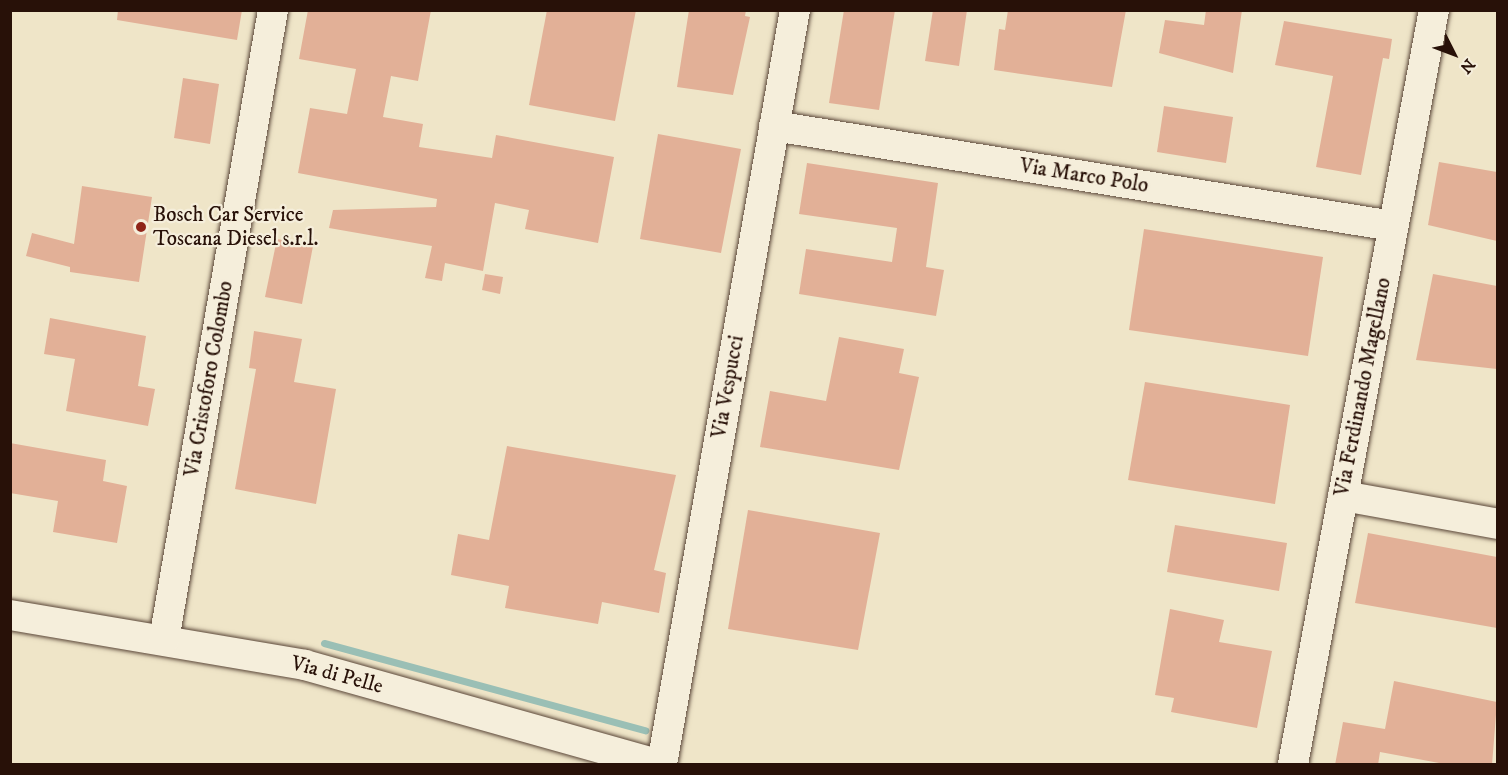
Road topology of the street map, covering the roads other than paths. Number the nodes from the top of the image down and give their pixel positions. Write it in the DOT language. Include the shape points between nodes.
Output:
graph roads {
  1 [pos="273,10"];
  2 [pos="795,10"];
  3 [pos="1434,10"];
  4 [pos="774,126"];
  5 [pos="1394,226"];
  6 [pos="1343,496"];
  7 [pos="1497,524"];
  8 [pos="10,615"];
  9 [pos="164,640"];
  10 [pos="657,765"];
  11 [pos="662,765"];
  12 [pos="1293,765"];
  1 -- 9 [label="street, Via Cristoforo Colombo"];
  2 -- 4 [label="street, Via Vespucci"];
  3 -- 5 [label="street, Via Ferdinando Magellano"];
  4 -- 5 [label="street, Via Marco Polo"];
  4 -- 11 [label="street, Via Vespucci"];
  5 -- 6 [label="street, Via Ferdinando Magellano"];
  6 -- 7 [label="street"];
  6 -- 12 [label="street, Via Ferdinando Magellano"];
  8 -- 9 [label="street, Via di Pelle"];
  9 -- 10 [label="street, Via di Pelle" via="305,665"];
}
